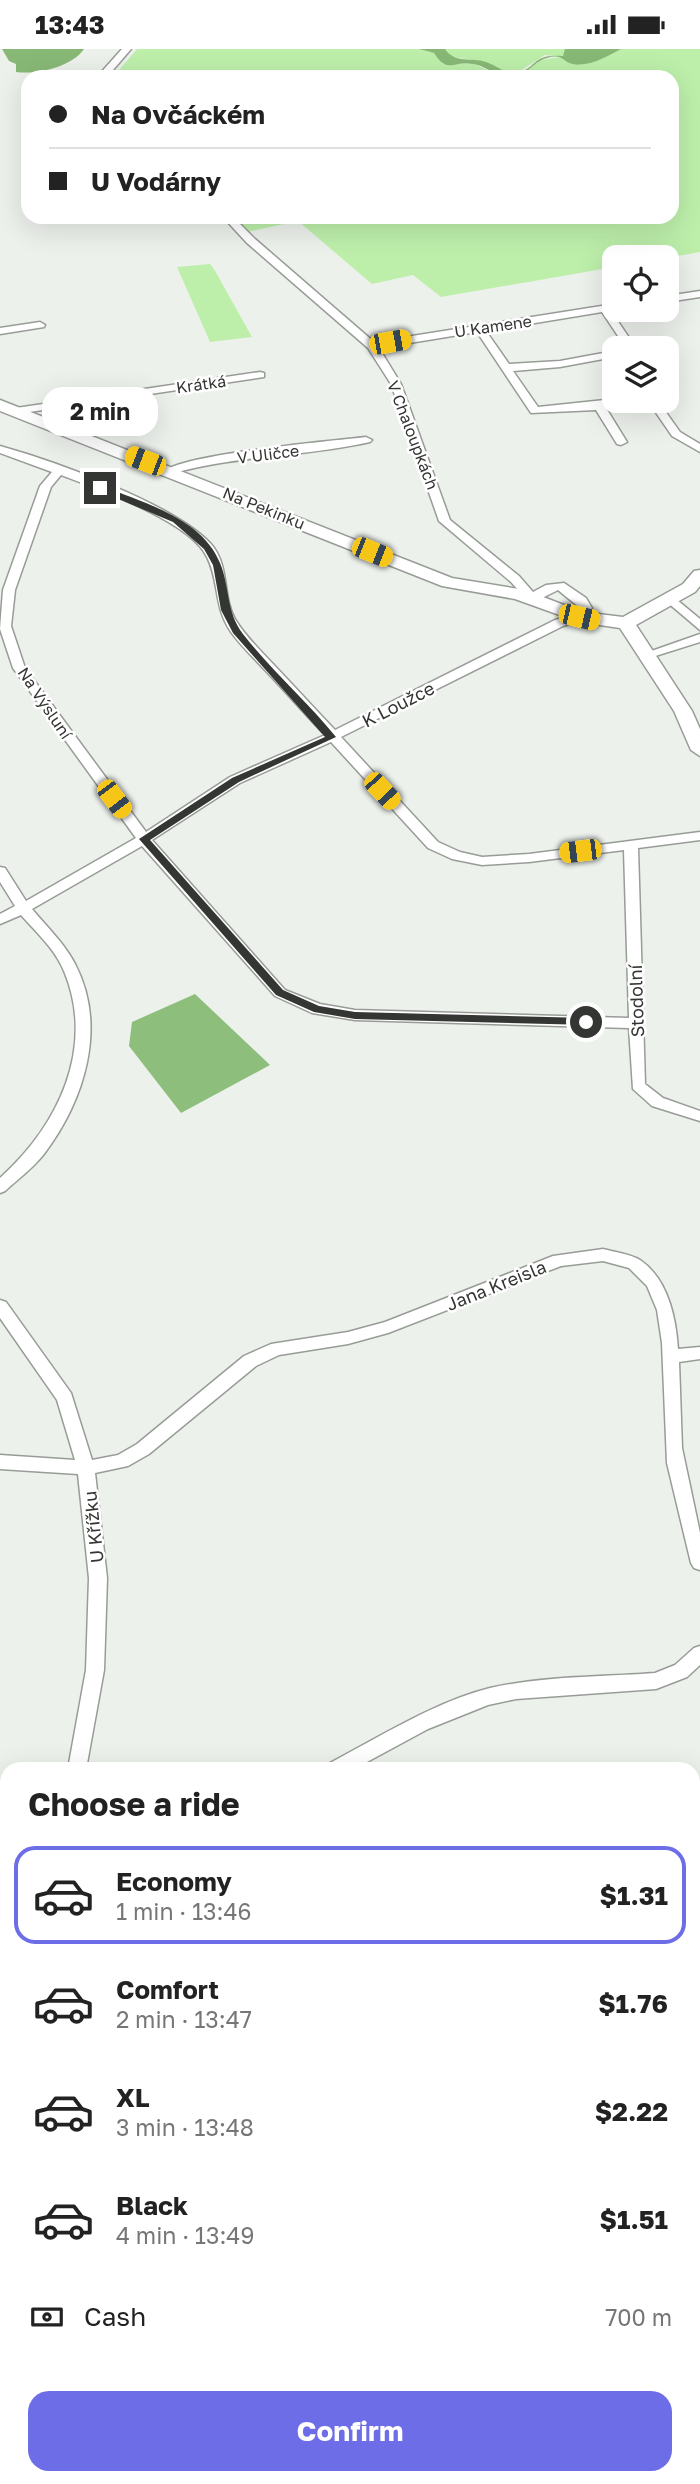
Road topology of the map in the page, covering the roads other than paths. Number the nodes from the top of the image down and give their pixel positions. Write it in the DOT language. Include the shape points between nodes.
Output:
graph roads {
  1 [pos="127,49"];
  2 [pos="108,70"];
  3 [pos="235,224"];
  4 [pos="700,294"];
  5 [pos="679,297"];
  6 [pos="602,309"];
  7 [pos="40,325"];
  8 [pos="480,329"];
  9 [pos="0,331"];
  10 [pos="372,346"];
  11 [pos="602,356"];
  12 [pos="505,368"];
  13 [pos="260,375"];
  14 [pos="0,405"];
  15 [pos="602,405"];
  16 [pos="599,406"];
  17 [pos="16,411"];
  18 [pos="661,413"];
  19 [pos="366,440"];
  20 [pos="621,442"];
  21 [pos="0,449"];
  22 [pos="700,449"];
  23 [pos="58,471"];
  24 [pos="171,471"];
  25 [pos="700,575"];
  26 [pos="532,598"];
  27 [pos="671,600"];
  28 [pos="579,617"];
  29 [pos="626,623"];
  30 [pos="700,626"];
  31 [pos="700,638"];
  32 [pos="649,654"];
  33 [pos="331,737"];
  34 [pos="700,750"];
  35 [pos="700,836"];
  36 [pos="144,839"];
  37 [pos="631,845"];
  38 [pos="0,871"];
  39 [pos="24,908"];
  40 [pos="0,919"];
  41 [pos="638,1024"];
  42 [pos="700,1117"];
  43 [pos="0,1188"];
  44 [pos="0,1306"];
  45 [pos="700,1353"];
  46 [pos="671,1356"];
  47 [pos="0,1462"];
  48 [pos="86,1468"];
  49 [pos="700,1563"];
  50 [pos="700,1654"];
  51 [pos="77,1762"];
  52 [pos="350,1762"];
  1 -- 2 [label="street"];
  3 -- 10 [label="street, V Chaloupkách"];
  4 -- 5 [label="street"];
  6 -- 8 [label="street, U Kamene"];
  7 -- 9 [label="street"];
  8 -- 10 [label="street, U Kamene"];
  8 -- 12 [label="street"];
  10 -- 26 [label="street, V Chaloupkách" via="396,384 445,521"];
  11 -- 12 [label="street"];
  12 -- 16 [label="street" via="535,411"];
  13 -- 17 [label="street, Krátká"];
  14 -- 17 [label="street, Na Pekinku"];
  15 -- 16 [label="street"];
  16 -- 20 [label="street"];
  17 -- 24 [label="street, Na Pekinku"];
  18 -- 22 [label="street" via="676,434"];
  19 -- 24 [label="street, V Uličce" via="220,459"];
  21 -- 23 [label="street"];
  23 -- 33 [label="street" via="148,507 191,531 217,565 225,610 238,633"];
  23 -- 36 [label="street, Na Výsluní" via="47,486 9,590 5,626 19,667"];
  24 -- 26 [label="street, Na Pekinku" via="448,582"];
  25 -- 27 [label="street"];
  26 -- 28 [label="street"];
  27 -- 29 [label="street"];
  27 -- 30 [label="street"];
  28 -- 29 [label="street"];
  28 -- 33 [label="street, K Loužce"];
  29 -- 32 [label="street"];
  31 -- 32 [label="street"];
  32 -- 34 [label="street"];
  33 -- 36 [label="street, K Loužce" via="235,780"];
  33 -- 37 [label="street" via="432,845 457,856 482,861"];
  35 -- 37 [label="street"];
  36 -- 39 [label="street, K Loužce"];
  36 -- 41 [label="street, Na Výsluní" via="280,993 317,1009 355,1015"];
  37 -- 41 [label="street, Stodolní"];
  38 -- 39 [label="street"];
  39 -- 40 [label="street, K Loužce"];
  39 -- 43 [label="street" via="70,969 81,998 84,1029 73,1090 60,1119 37,1152"];
  41 -- 42 [label="street, Stodolní" via="638,1084 643,1093"];
  44 -- 48 [label="street, U Křížku" via="65,1398"];
  45 -- 46 [label="street"];
  46 -- 48 [label="street, Jana Kreisla" via="664,1305 645,1271 621,1258 585,1254 559,1260 388,1328 276,1349 250,1361 143,1449 122,1461"];
  46 -- 49 [label="street, Jana Kreisla" via="673,1446"];
  47 -- 48 [label="street, Jana Kreisla"];
  48 -- 51 [label="street, U Křížku" via="98,1591 95,1670"];
  50 -- 52 [label="street" via="681,1671 656,1681 487,1697 422,1723"];
}
